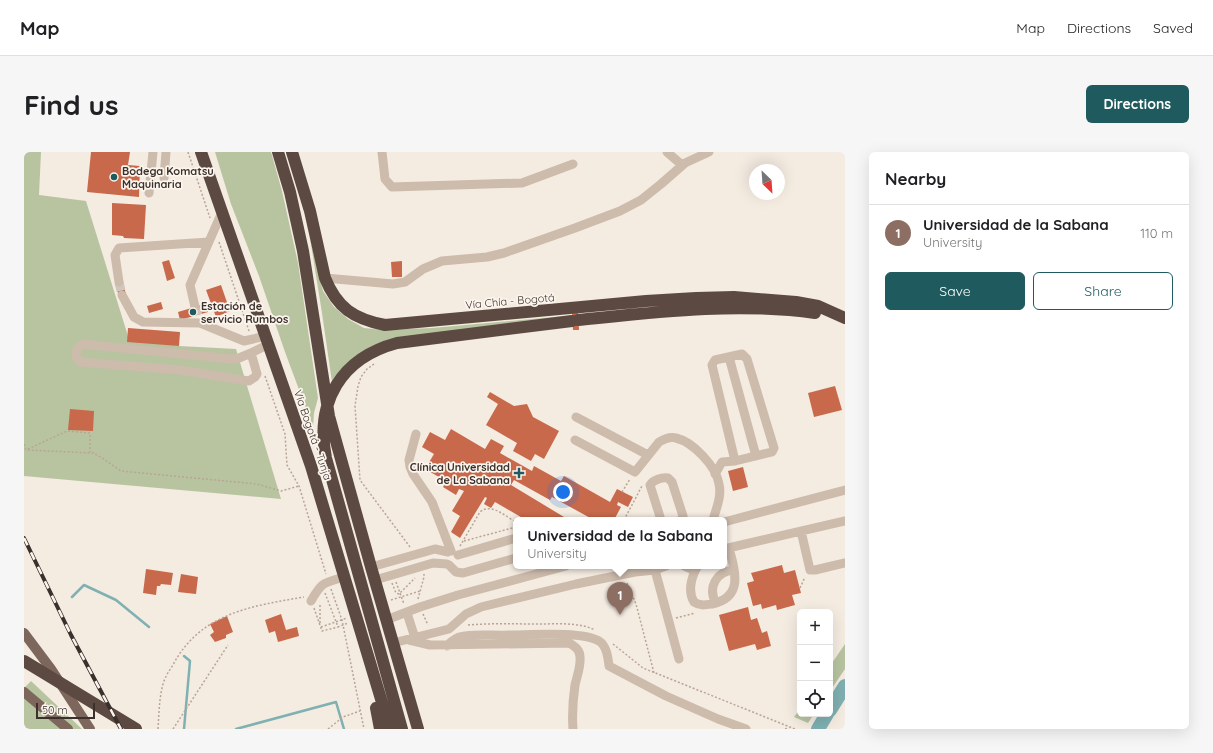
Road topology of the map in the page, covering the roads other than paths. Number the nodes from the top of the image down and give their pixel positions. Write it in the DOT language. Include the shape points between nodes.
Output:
graph roads {
  1 [pos="153,152"];
  2 [pos="166,152"];
  3 [pos="201,152"];
  4 [pos="278,152"];
  5 [pos="292,152"];
  6 [pos="382,152"];
  7 [pos="667,152"];
  8 [pos="709,152"];
  9 [pos="573,164"];
  10 [pos="682,165"];
  11 [pos="164,178"];
  12 [pos="149,193"];
  13 [pos="222,212"];
  14 [pos="208,242"];
  15 [pos="325,278"];
  16 [pos="119,282"];
  17 [pos="122,295"];
  18 [pos="198,315"];
  19 [pos="843,317"];
  20 [pos="267,340"];
  21 [pos="251,353"];
  22 [pos="205,356"];
  23 [pos="729,357"];
  24 [pos="200,372"];
  25 [pos="576,418"];
  26 [pos="416,434"];
  27 [pos="576,440"];
  28 [pos="648,456"];
  29 [pos="756,456"];
  30 [pos="735,461"];
  31 [pos="715,474"];
  32 [pos="845,490"];
  33 [pos="660,517"];
  34 [pos="682,517"];
  35 [pos="714,517"];
  36 [pos="727,521"];
  37 [pos="845,521"];
  38 [pos="801,532"];
  39 [pos="513,539"];
  40 [pos="727,549"];
  41 [pos="454,551"];
  42 [pos="727,552"];
  43 [pos="413,555"];
  44 [pos="513,559"];
  45 [pos="845,563"];
  46 [pos="448,565"];
  47 [pos="371,567"];
  48 [pos="555,569"];
  49 [pos="696,569"];
  50 [pos="655,570"];
  51 [pos="734,570"];
  52 [pos="418,572"];
  53 [pos="344,577"];
  54 [pos="375,580"];
  55 [pos="315,601"];
  56 [pos="716,603"];
  57 [pos="407,613"];
  58 [pos="386,620"];
  59 [pos="24,633"];
  60 [pos="410,639"];
  61 [pos="523,639"];
  62 [pos="393,642"];
  63 [pos="366,653"];
  64 [pos="679,659"];
  65 [pos="24,661"];
  66 [pos="24,692"];
  67 [pos="68,729"];
  68 [pos="90,729"];
  69 [pos="136,729"];
  70 [pos="380,729"];
  71 [pos="390,729"];
  72 [pos="402,729"];
  73 [pos="418,729"];
  74 [pos="573,729"];
  75 [pos="746,729"];
  1 -- 12 [label="lane"];
  2 -- 11 [label="lane"];
  3 -- 13 [label="highway, Vía Bogotá - Tunja"];
  4 -- 47 [label="highway, Vía Bogotá - Tunja" via="303,251 330,416"];
  5 -- 15 [label="highway, Vía Chía - Bogotá" via="310,211"];
  6 -- 9 [label="lane" via="386,179 392,187 522,183"];
  7 -- 10 [label="lane"];
  8 -- 10 [label="lane"];
  10 -- 15 [label="lane" via="641,200 620,211 504,253 442,261 423,269 405,282 393,284"];
  13 -- 14 [label="lane"];
  13 -- 20 [label="highway, Vía Bogotá - Tunja"];
  14 -- 16 [label="lane" via="119,248 115,255"];
  14 -- 18 [label="lane" via="190,285"];
  15 -- 19 [label="highway, Vía Chía - Bogotá" via="334,296 348,310 369,322 385,325 646,302 734,297 818,306"];
  17 -- 18 [label="lane" via="132,314 140,321"];
  18 -- 20 [label="lane" via="244,340"];
  19 -- 72 [label="highway" via="780,309 742,308 575,321 397,343 366,355 354,365 333,390 323,428 324,443 326,458"];
  20 -- 21 [label="lane"];
  20 -- 53 [label="highway, Vía Bogotá - Tunja" via="311,466"];
  21 -- 22 [label="lane" via="232,359"];
  21 -- 24 [label="lane" via="257,374 249,381 216,377"];
  22 -- 24 [label="lane"];
  22 -- 24 [label="lane" via="82,344 76,352 80,362"];
  23 -- 29 [label="lane"];
  23 -- 29 [label="lane" via="742,354 747,359 774,445 772,452"];
  23 -- 30 [label="lane" via="715,360 712,365"];
  25 -- 28 [label="lane"];
  26 -- 41 [label="lane" via="409,460 411,470 432,502"];
  27 -- 28 [label="lane" via="634,472"];
  28 -- 31 [label="lane" via="659,442 667,438 676,438 699,452"];
  29 -- 30 [label="lane"];
  30 -- 31 [label="lane" via="722,462"];
  31 -- 35 [label="lane" via="720,492"];
  32 -- 36 [label="lane"];
  33 -- 34 [label="lane" via="650,485 664,478 670,479"];
  37 -- 38 [label="lane"];
  38 -- 40 [label="lane"];
  38 -- 45 [label="lane" via="809,568 812,571"];
  39 -- 41 [label="lane"];
  41 -- 43 [label="lane" via="435,549"];
  41 -- 46 [label="lane" via="444,556"];
  42 -- 51 [label="lane"];
  43 -- 47 [label="lane"];
  43 -- 52 [label="lane"];
  44 -- 46 [label="lane" via="463,573 456,572"];
  46 -- 52 [label="lane" via="436,563"];
  47 -- 54 [label="highway, Vía Bogotá - Tunja"];
  48 -- 57 [label="lane" via="458,595"];
  49 -- 56 [label="lane" via="691,591 694,602 701,605"];
  50 -- 60 [label="lane" via="620,574 481,607 466,614 444,631"];
  50 -- 64 [label="lane"];
  51 -- 56 [label="lane" via="735,582 731,592"];
  51 -- 56 [label="lane" via="724,572 716,579 712,588"];
  52 -- 54 [label="lane"];
  53 -- 55 [label="lane" via="321,585 317,589"];
  53 -- 63 [label="highway, Vía Bogotá - Tunja"];
  54 -- 58 [label="highway, Vía Bogotá - Tunja"];
  57 -- 58 [label="lane"];
  57 -- 60 [label="lane"];
  58 -- 62 [label="highway, Vía Bogotá - Tunja"];
  59 -- 68 [label="main road"];
  60 -- 61 [label="lane" via="426,645 447,646"];
  60 -- 62 [label="lane"];
  61 -- 74 [label="lane" via="569,643 576,647 580,657 575,685"];
  61 -- 75 [label="lane" via="573,635 599,641 604,645 609,666 666,696"];
  62 -- 73 [label="highway, Vía Bogotá - Tunja"];
  63 -- 70 [label="highway"];
  63 -- 71 [label="highway, Vía Bogotá - Tunja"];
  65 -- 69 [label="highway"];
  66 -- 67 [label="main road"];
}
